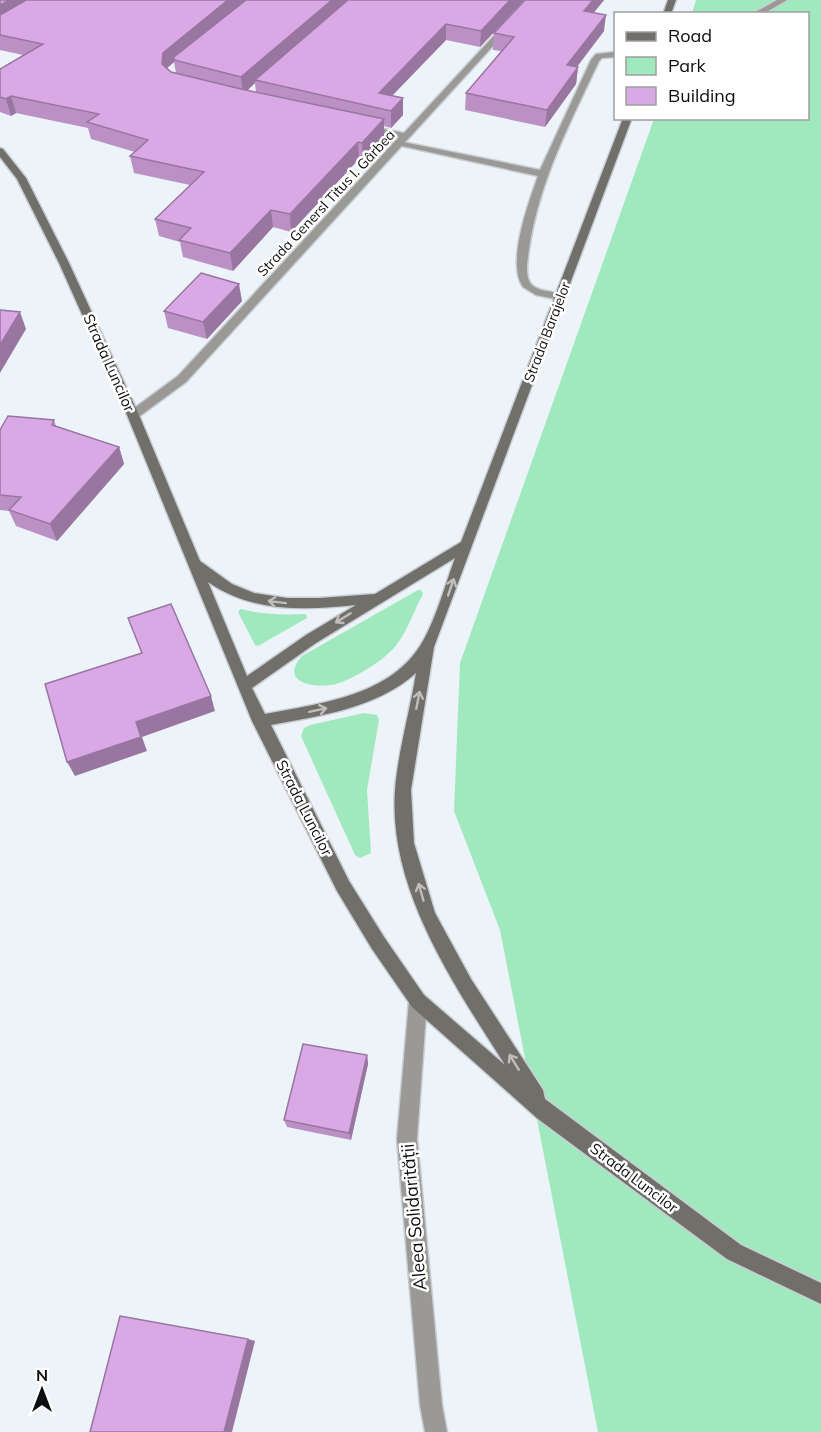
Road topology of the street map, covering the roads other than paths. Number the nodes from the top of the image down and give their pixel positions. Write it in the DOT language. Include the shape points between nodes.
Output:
graph roads {
  1 [pos="531,0"];
  2 [pos="783,0"];
  3 [pos="767,4"];
  4 [pos="614,54"];
  5 [pos="627,120"];
  6 [pos="359,126"];
  7 [pos="402,140"];
  8 [pos="0,152"];
  9 [pos="544,174"];
  10 [pos="560,297"];
  11 [pos="133,416"];
  12 [pos="465,546"];
  13 [pos="194,564"];
  14 [pos="377,597"];
  15 [pos="429,642"];
  16 [pos="244,686"];
  17 [pos="260,721"];
  18 [pos="418,1001"];
  19 [pos="545,1112"];
  20 [pos="821,1294"];
  21 [pos="436,1432"];
  1 -- 7 [label="street, Strada Genersl Titus I. Gârbea"];
  2 -- 3 [label="street"];
  4 -- 9 [label="street" via="595,60"];
  5 -- 10 [label="main road, Strada Barajelor"];
  6 -- 7 [label="street"];
  7 -- 9 [label="street"];
  7 -- 11 [label="street, Strada Genersl Titus I. Gârbea" via="182,379"];
  8 -- 11 [label="main road, Strada Luncilor" via="21,178 64,263"];
  9 -- 10 [label="street" via="522,256 523,280 530,289"];
  10 -- 12 [label="main road, Strada Barajelor"];
  11 -- 13 [label="main road, Strada Luncilor"];
  12 -- 14 [label="main road"];
  15 -- 12 [label="main road, Strada Barajelor, one-way"];
  14 -- 13 [label="main road, one-way" via="298,605 266,601 236,592"];
  13 -- 16 [label="main road, Strada Luncilor"];
  14 -- 16 [label="main road, one-way"];
  17 -- 15 [label="main road, Strada Barajelor, one-way" via="346,704 384,687 410,671"];
  19 -- 15 [label="main road, one-way" via="465,985 427,915 406,843 403,790"];
  16 -- 17 [label="main road, Strada Luncilor"];
  17 -- 18 [label="main road, Strada Luncilor" via="344,886"];
  18 -- 19 [label="main road, Strada Luncilor"];
  18 -- 21 [label="street, Aleea Solidarității" via="407,1138"];
  19 -- 20 [label="main road, Strada Luncilor" via="734,1252"];
}
